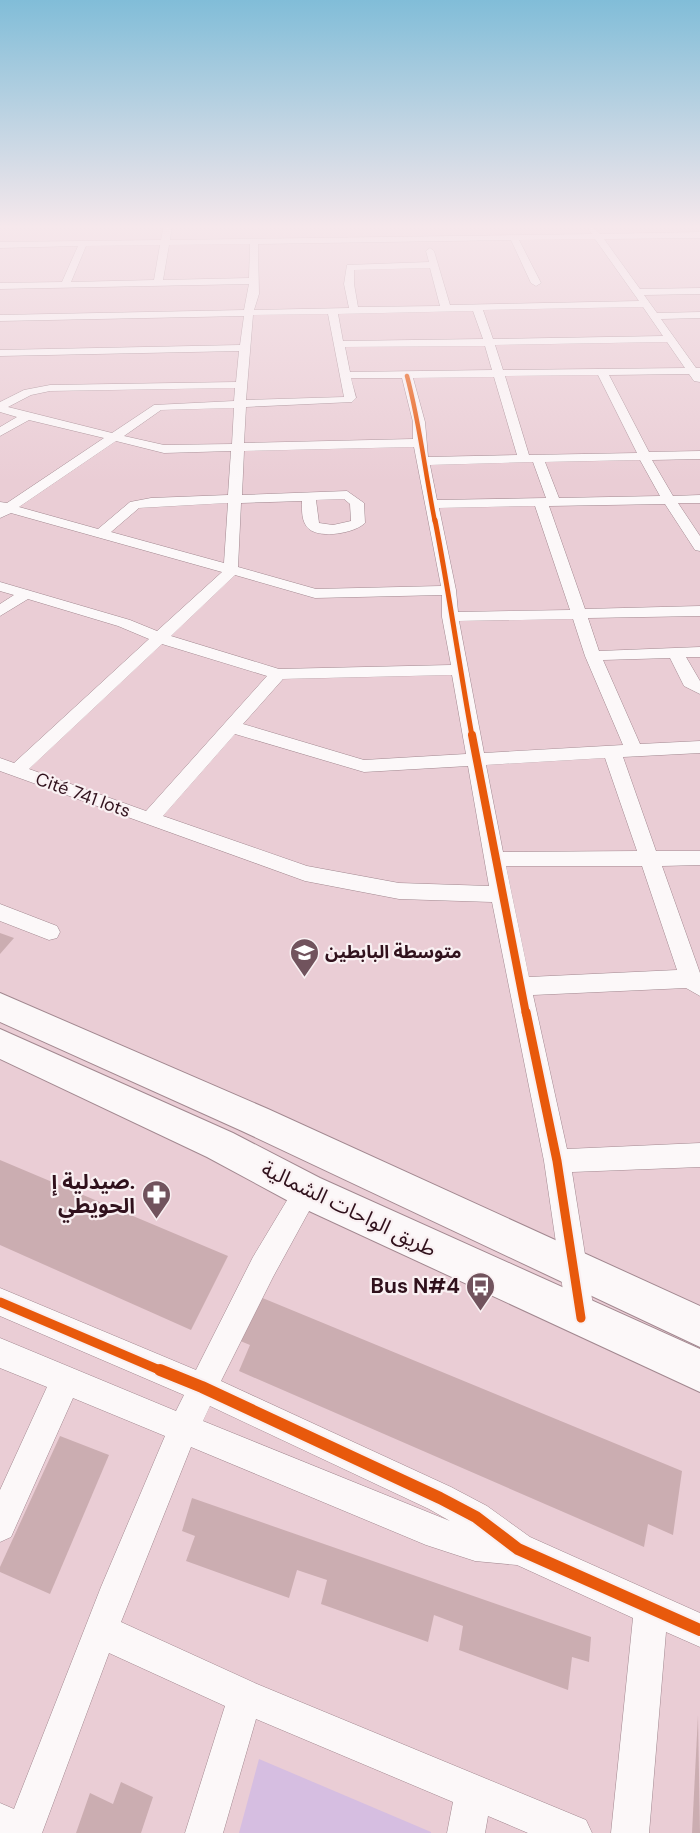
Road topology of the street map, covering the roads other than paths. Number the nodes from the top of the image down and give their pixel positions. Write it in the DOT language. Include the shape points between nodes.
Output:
graph roads {
  1 [pos="332,310"];
  2 [pos="249,311"];
  3 [pos="287,311"];
  4 [pos="364,311"];
  5 [pos="431,311"];
  6 [pos="478,311"];
  7 [pos="651,311"];
  8 [pos="700,315"];
  9 [pos="656,316"];
  10 [pos="0,318"];
  11 [pos="670,339"];
  12 [pos="572,340"];
  13 [pos="488,341"];
  14 [pos="340,344"];
  15 [pos="245,348"];
  16 [pos="0,353"];
  17 [pos="415,357"];
  18 [pos="589,365"];
  19 [pos="696,372"];
  20 [pos="346,375"];
  21 [pos="499,375"];
  22 [pos="700,382"];
  23 [pos="241,385"];
  24 [pos="240,404"];
  25 [pos="0,408"];
  26 [pos="27,416"];
  27 [pos="0,432"];
  28 [pos="112,437"];
  29 [pos="237,448"];
  30 [pos="422,452"];
  31 [pos="700,455"];
  32 [pos="642,456"];
  33 [pos="531,459"];
  34 [pos="309,496"];
  35 [pos="234,499"];
  36 [pos="700,499"];
  37 [pos="667,500"];
  38 [pos="548,502"];
  39 [pos="431,504"];
  40 [pos="3,509"];
  41 [pos="100,534"];
  42 [pos="700,547"];
  43 [pos="231,571"];
  44 [pos="0,586"];
  45 [pos="449,590"];
  46 [pos="26,594"];
  47 [pos="0,611"];
  48 [pos="700,612"];
  49 [pos="578,614"];
  50 [pos="450,617"];
  51 [pos="161,638"];
  52 [pos="700,652"];
  53 [pos="676,653"];
  54 [pos="593,656"];
  55 [pos="461,670"];
  56 [pos="278,674"];
  57 [pos="700,688"];
  58 [pos="233,728"];
  59 [pos="700,747"];
  60 [pos="633,749"];
  61 [pos="612,751"];
  62 [pos="478,761"];
  63 [pos="8,767"];
  64 [pos="150,819"];
  65 [pos="647,857"];
  66 [pos="700,858"];
  67 [pos="497,859"];
  68 [pos="501,894"];
  69 [pos="0,912"];
  70 [pos="49,932"];
  71 [pos="696,983"];
  72 [pos="522,986"];
  73 [pos="0,1007"];
  74 [pos="0,1043"];
  75 [pos="700,1155"];
  76 [pos="557,1161"];
  77 [pos="307,1191"];
  78 [pos="576,1268"];
  79 [pos="0,1302"];
  80 [pos="581,1318"];
  81 [pos="700,1327"];
  82 [pos="0,1353"];
  83 [pos="700,1371"];
  84 [pos="66,1380"];
  85 [pos="202,1387"];
  86 [pos="184,1427"];
  87 [pos="0,1526"];
  88 [pos="518,1548"];
  89 [pos="651,1609"];
  90 [pos="700,1630"];
  91 [pos="101,1631"];
  92 [pos="245,1697"];
  93 [pos="473,1794"];
  94 [pos="0,1822"];
  95 [pos="23,1833"];
  96 [pos="204,1833"];
  97 [pos="466,1833"];
  98 [pos="573,1833"];
  99 [pos="630,1833"];
  1 -- 14 [label="street"];
  2 -- 3 [label="street"];
  2 -- 10 [label="street"];
  2 -- 15 [label="street"];
  4 -- 5 [label="street"];
  6 -- 13 [label="street"];
  7 -- 9 [label="street"];
  8 -- 9 [label="street"];
  9 -- 11 [label="street"];
  11 -- 12 [label="street"];
  11 -- 19 [label="street"];
  12 -- 13 [label="street"];
  12 -- 18 [label="street"];
  13 -- 17 [label="street"];
  13 -- 21 [label="street"];
  14 -- 17 [label="street"];
  14 -- 20 [label="street"];
  15 -- 16 [label="street" via="88,346"];
  15 -- 23 [label="street"];
  17 -- 20 [label="street"];
  17 -- 21 [label="street"];
  17 -- 30 [label="street"];
  18 -- 19 [label="street"];
  18 -- 21 [label="street"];
  18 -- 32 [label="street" via="634,431"];
  19 -- 22 [label="street"];
  20 -- 24 [label="street" via="348,400"];
  21 -- 33 [label="street"];
  23 -- 24 [label="street"];
  23 -- 25 [label="street" via="37,390"];
  24 -- 28 [label="street" via="158,407"];
  24 -- 29 [label="street"];
  25 -- 26 [label="street"];
  26 -- 27 [label="street"];
  26 -- 28 [label="street"];
  28 -- 29 [label="street" via="164,449"];
  28 -- 40 [label="street"];
  29 -- 30 [label="street"];
  29 -- 35 [label="street"];
  30 -- 33 [label="street"];
  30 -- 39 [label="street"];
  31 -- 32 [label="street"];
  32 -- 33 [label="street"];
  32 -- 37 [label="street"];
  33 -- 38 [label="street"];
  34 -- 35 [label="street"];
  35 -- 41 [label="street" via="140,503"];
  35 -- 43 [label="street"];
  36 -- 37 [label="street"];
  37 -- 38 [label="street"];
  37 -- 42 [label="street"];
  38 -- 39 [label="street"];
  38 -- 49 [label="street"];
  39 -- 45 [label="street"];
  40 -- 41 [label="street"];
  41 -- 43 [label="street"];
  43 -- 45 [label="street" via="315,593"];
  43 -- 51 [label="street"];
  44 -- 46 [label="street"];
  45 -- 50 [label="street"];
  46 -- 47 [label="street"];
  46 -- 51 [label="street" via="124,622"];
  48 -- 49 [label="street"];
  49 -- 50 [label="street"];
  49 -- 54 [label="street"];
  50 -- 55 [label="street"];
  51 -- 56 [label="street"];
  51 -- 63 [label="street"];
  52 -- 53 [label="street"];
  53 -- 54 [label="street"];
  53 -- 57 [label="street" via="690,682"];
  54 -- 60 [label="street"];
  55 -- 56 [label="street"];
  55 -- 62 [label="street"];
  56 -- 58 [label="street"];
  58 -- 62 [label="street" via="352,764"];
  58 -- 64 [label="street"];
  59 -- 60 [label="street"];
  60 -- 61 [label="street"];
  61 -- 62 [label="street"];
  61 -- 65 [label="street"];
  62 -- 67 [label="street"];
  63 -- 64 [label="street, Cité 741 lots"];
  64 -- 68 [label="street, Cité 741 lots" via="305,873 399,891"];
  65 -- 66 [label="street"];
  65 -- 67 [label="street"];
  65 -- 71 [label="street"];
  67 -- 68 [label="street"];
  68 -- 72 [label="street"];
  69 -- 70 [label="street"];
  71 -- 72 [label="street"];
  72 -- 76 [label="street"];
  73 -- 78 [label="main road, طريق الواحات الشمالية"];
  74 -- 77 [label="main road, طريق الواحات الشمالية" via="220,1145"];
  75 -- 76 [label="street"];
  76 -- 78 [label="street"];
  77 -- 80 [label="main road, طريق الواحات الشمالية"];
  77 -- 85 [label="street" via="269,1252"];
  78 -- 80 [label="street"];
  78 -- 81 [label="main road, طريق الواحات الشمالية"];
  79 -- 85 [label="street"];
  80 -- 83 [label="main road, طريق الواحات الشمالية"];
  82 -- 84 [label="street"];
  84 -- 86 [label="street"];
  84 -- 87 [label="street"];
  85 -- 86 [label="street"];
  85 -- 88 [label="street" via="440,1498 476,1517"];
  86 -- 88 [label="street" via="426,1529 475,1545"];
  86 -- 91 [label="street"];
  88 -- 89 [label="street"];
  89 -- 90 [label="street"];
  89 -- 99 [label="street"];
  91 -- 92 [label="street"];
  91 -- 95 [label="street"];
  92 -- 93 [label="street"];
  92 -- 96 [label="street"];
  93 -- 97 [label="street"];
  93 -- 98 [label="street"];
  94 -- 95 [label="street"];
}
